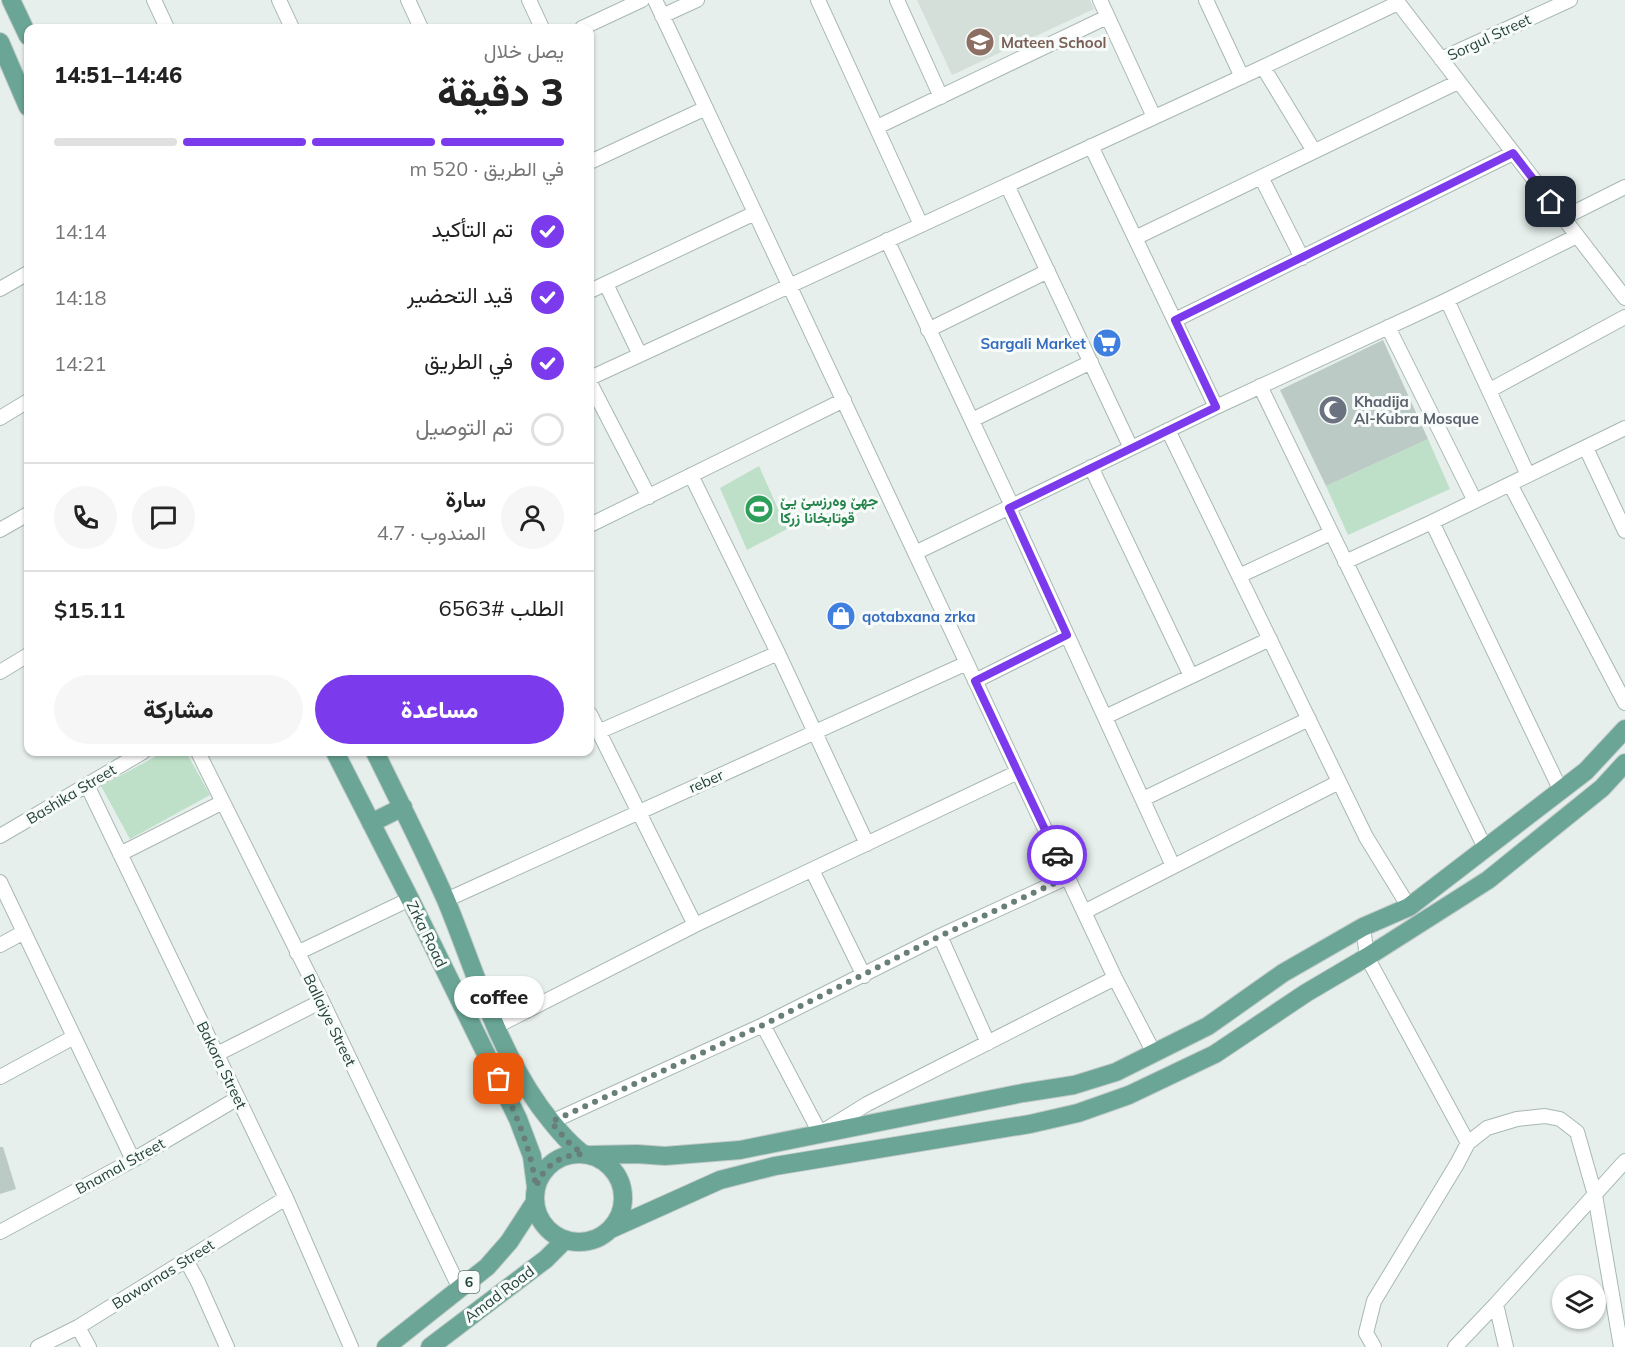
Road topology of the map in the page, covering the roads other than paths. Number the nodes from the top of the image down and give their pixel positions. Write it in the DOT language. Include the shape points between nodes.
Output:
graph roads {
  1 [pos="11,0"];
  2 [pos="154,0"];
  3 [pos="279,0"];
  4 [pos="408,0"];
  5 [pos="529,0"];
  6 [pos="642,0"];
  7 [pos="655,0"];
  8 [pos="696,0"];
  9 [pos="819,0"];
  10 [pos="897,0"];
  11 [pos="1100,0"];
  12 [pos="1206,0"];
  13 [pos="1570,0"];
  14 [pos="1397,2"];
  15 [pos="662,16"];
  16 [pos="1107,17"];
  17 [pos="165,24"];
  18 [pos="290,24"];
  19 [pos="419,24"];
  20 [pos="540,24"];
  21 [pos="591,24"];
  22 [pos="24,28"];
  23 [pos="1,47"];
  24 [pos="1441,60"];
  25 [pos="1263,67"];
  26 [pos="1242,77"];
  27 [pos="1458,82"];
  28 [pos="941,97"];
  29 [pos="24,98"];
  30 [pos="706,108"];
  31 [pos="1154,117"];
  32 [pos="876,127"];
  33 [pos="1091,146"];
  34 [pos="1314,152"];
  35 [pos="1513,153"];
  36 [pos="594,160"];
  37 [pos="1261,177"];
  38 [pos="1007,185"];
  39 [pos="1625,187"];
  40 [pos="755,213"];
  41 [pos="1563,218"];
  42 [pos="921,225"];
  43 [pos="1577,236"];
  44 [pos="1135,238"];
  45 [pos="887,240"];
  46 [pos="1302,258"];
  47 [pos="1048,271"];
  48 [pos="24,275"];
  49 [pos="606,284"];
  50 [pos="789,285"];
  51 [pos="0,289"];
  52 [pos="594,289"];
  53 [pos="1625,298"];
  54 [pos="1447,300"];
  55 [pos="1625,317"];
  56 [pos="1175,320"];
  57 [pos="1388,327"];
  58 [pos="928,330"];
  59 [pos="640,355"];
  60 [pos="1090,362"];
  61 [pos="594,376"];
  62 [pos="1260,386"];
  63 [pos="1490,390"];
  64 [pos="594,391"];
  65 [pos="844,400"];
  66 [pos="24,403"];
  67 [pos="1216,407"];
  68 [pos="0,418"];
  69 [pos="972,420"];
  70 [pos="1625,428"];
  71 [pos="1168,430"];
  72 [pos="1131,448"];
  73 [pos="1586,448"];
  74 [pos="1091,467"];
  75 [pos="691,475"];
  76 [pos="1528,475"];
  77 [pos="1510,484"];
  78 [pos="649,497"];
  79 [pos="1475,501"];
  80 [pos="1010,507"];
  81 [pos="24,516"];
  82 [pos="1432,522"];
  83 [pos="594,523"];
  84 [pos="0,530"];
  85 [pos="1625,531"];
  86 [pos="1331,533"];
  87 [pos="915,553"];
  88 [pos="1345,562"];
  89 [pos="1239,576"];
  90 [pos="1067,635"];
  91 [pos="1270,639"];
  92 [pos="778,653"];
  93 [pos="24,657"];
  94 [pos="967,663"];
  95 [pos="0,672"];
  96 [pos="1191,676"];
  97 [pos="975,681"];
  98 [pos="1625,703"];
  99 [pos="1105,717"];
  100 [pos="1309,719"];
  101 [pos="594,723"];
  102 [pos="1625,729"];
  103 [pos="598,732"];
  104 [pos="816,732"];
  105 [pos="135,756"];
  106 [pos="200,756"];
  107 [pos="336,756"];
  108 [pos="377,756"];
  109 [pos="1625,763"];
  110 [pos="1018,772"];
  111 [pos="1339,782"];
  112 [pos="87,785"];
  113 [pos="1561,791"];
  114 [pos="1143,799"];
  115 [pos="223,802"];
  116 [pos="403,807"];
  117 [pos="638,812"];
  118 [pos="371,823"];
  119 [pos="0,836"];
  120 [pos="867,844"];
  121 [pos="1486,850"];
  122 [pos="120,854"];
  123 [pos="1173,866"];
  124 [pos="812,870"];
  125 [pos="1068,877"];
  126 [pos="0,882"];
  127 [pos="410,899"];
  128 [pos="446,900"];
  129 [pos="1409,907"];
  130 [pos="1084,912"];
  131 [pos="695,925"];
  132 [pos="1363,927"];
  133 [pos="24,932"];
  134 [pos="940,936"];
  135 [pos="0,945"];
  136 [pos="297,954"];
  137 [pos="1367,957"];
  138 [pos="864,976"];
  139 [pos="1115,978"];
  140 [pos="322,1001"];
  141 [pos="763,1025"];
  142 [pos="495,1028"];
  143 [pos="74,1037"];
  144 [pos="988,1043"];
  145 [pos="1154,1053"];
  146 [pos="217,1054"];
  147 [pos="0,1077"];
  148 [pos="238,1098"];
  149 [pos="551,1122"];
  150 [pos="820,1133"];
  151 [pos="1468,1143"];
  152 [pos="586,1155"];
  153 [pos="133,1160"];
  154 [pos="1625,1161"];
  155 [pos="536,1194"];
  156 [pos="1595,1195"];
  157 [pos="286,1198"];
  158 [pos="611,1229"];
  159 [pos="0,1232"];
  160 [pos="565,1240"];
  161 [pos="186,1260"];
  162 [pos="460,1289"];
  163 [pos="1496,1304"];
  164 [pos="78,1327"];
  165 [pos="38,1347"];
  166 [pos="89,1347"];
  167 [pos="227,1347"];
  168 [pos="351,1347"];
  169 [pos="386,1347"];
  170 [pos="430,1347"];
  171 [pos="1374,1347"];
  172 [pos="1455,1347"];
  173 [pos="1506,1347"];
  174 [pos="1622,1347"];
  1 -- 22 [label="main road"];
  2 -- 17 [label="street"];
  3 -- 18 [label="street"];
  4 -- 19 [label="street"];
  5 -- 20 [label="street"];
  6 -- 21 [label="street"];
  7 -- 15 [label="street"];
  8 -- 15 [label="street"];
  9 -- 32 [label="street"];
  10 -- 28 [label="street"];
  11 -- 16 [label="street"];
  12 -- 26 [label="street"];
  13 -- 24 [label="street, Sorgul Street"];
  14 -- 24 [label="street"];
  14 -- 25 [label="street"];
  15 -- 30 [label="street"];
  16 -- 28 [label="street"];
  16 -- 31 [label="street"];
  23 -- 29 [label="main road"];
  24 -- 27 [label="street"];
  25 -- 26 [label="street"];
  25 -- 34 [label="street"];
  26 -- 31 [label="street"];
  27 -- 34 [label="street"];
  27 -- 35 [label="street"];
  28 -- 32 [label="street"];
  30 -- 36 [label="street"];
  30 -- 40 [label="street"];
  31 -- 33 [label="street"];
  32 -- 42 [label="street"];
  33 -- 38 [label="street"];
  33 -- 44 [label="street"];
  34 -- 37 [label="street"];
  35 -- 41 [label="street"];
  35 -- 46 [label="street"];
  37 -- 44 [label="street"];
  37 -- 46 [label="street"];
  38 -- 42 [label="street"];
  38 -- 47 [label="street"];
  39 -- 41 [label="street"];
  40 -- 49 [label="street"];
  40 -- 50 [label="street"];
  41 -- 43 [label="street"];
  42 -- 45 [label="street"];
  43 -- 53 [label="street"];
  43 -- 54 [label="street"];
  44 -- 56 [label="street"];
  45 -- 50 [label="street"];
  45 -- 58 [label="street"];
  46 -- 56 [label="street"];
  47 -- 58 [label="street"];
  47 -- 60 [label="street"];
  48 -- 51 [label="street"];
  49 -- 52 [label="street"];
  49 -- 59 [label="street"];
  50 -- 59 [label="street"];
  50 -- 65 [label="street"];
  54 -- 57 [label="street"];
  54 -- 63 [label="street"];
  55 -- 63 [label="street"];
  56 -- 67 [label="street"];
  57 -- 62 [label="street"];
  57 -- 79 [label="street"];
  58 -- 69 [label="street"];
  59 -- 61 [label="street"];
  60 -- 69 [label="street"];
  60 -- 72 [label="street"];
  62 -- 67 [label="street"];
  62 -- 86 [label="street"];
  63 -- 76 [label="street"];
  64 -- 78 [label="street"];
  65 -- 75 [label="street"];
  65 -- 87 [label="street"];
  66 -- 68 [label="street"];
  67 -- 71 [label="street"];
  69 -- 80 [label="street"];
  70 -- 73 [label="street"];
  71 -- 72 [label="street"];
  71 -- 89 [label="street"];
  72 -- 74 [label="street"];
  73 -- 76 [label="street"];
  73 -- 85 [label="street"];
  74 -- 80 [label="street"];
  74 -- 96 [label="street"];
  75 -- 78 [label="street"];
  75 -- 92 [label="street"];
  76 -- 77 [label="street"];
  77 -- 79 [label="street"];
  77 -- 98 [label="street"];
  78 -- 83 [label="street"];
  79 -- 82 [label="street"];
  80 -- 87 [label="street"];
  80 -- 90 [label="street"];
  81 -- 84 [label="street"];
  82 -- 88 [label="street"];
  82 -- 113 [label="street"];
  86 -- 88 [label="street"];
  86 -- 89 [label="street"];
  87 -- 94 [label="street"];
  88 -- 121 [label="street"];
  89 -- 91 [label="street"];
  90 -- 97 [label="street"];
  90 -- 99 [label="street"];
  91 -- 96 [label="street"];
  91 -- 100 [label="street"];
  92 -- 103 [label="street"];
  92 -- 104 [label="street"];
  93 -- 95 [label="street"];
  94 -- 97 [label="street"];
  94 -- 104 [label="street, reber"];
  96 -- 99 [label="street"];
  97 -- 110 [label="street"];
  99 -- 114 [label="street"];
  100 -- 111 [label="street"];
  100 -- 114 [label="street"];
  101 -- 103 [label="street"];
  102 -- 113 [label="main road" via="1586,771"];
  103 -- 117 [label="street"];
  104 -- 117 [label="street, reber"];
  104 -- 120 [label="street"];
  105 -- 112 [label="street, Bashika Street"];
  106 -- 115 [label="street, Ballaiye Street"];
  107 -- 118 [label="main road, Zrka Road"];
  108 -- 116 [label="main road, Zrka Road"];
  109 -- 137 [label="main road" via="1602,788 1488,880"];
  110 -- 120 [label="street"];
  110 -- 125 [label="street"];
  111 -- 123 [label="street"];
  111 -- 129 [label="street" via="1366,837"];
  112 -- 119 [label="street, Bashika Street"];
  112 -- 122 [label="street, Bakora Street"];
  113 -- 121 [label="main road"];
  114 -- 123 [label="street"];
  115 -- 122 [label="street"];
  115 -- 136 [label="street, Ballaiye Street"];
  116 -- 118 [label="main road"];
  116 -- 128 [label="main road, Zrka Road"];
  117 -- 128 [label="street, reber"];
  117 -- 131 [label="street"];
  118 -- 127 [label="main road, Zrka Road"];
  120 -- 124 [label="street"];
  121 -- 129 [label="main road"];
  122 -- 146 [label="street, Bakora Street"];
  123 -- 130 [label="street"];
  124 -- 131 [label="street"];
  124 -- 138 [label="street"];
  125 -- 130 [label="street"];
  125 -- 134 [label="street"];
  126 -- 133 [label="street"];
  127 -- 136 [label="street"];
  127 -- 155 [label="main road, Zrka Road" via="518,1119 532,1156"];
  128 -- 142 [label="main road, Zrka Road"];
  129 -- 132 [label="main road"];
  130 -- 139 [label="street"];
  131 -- 142 [label="street"];
  132 -- 137 [label="street"];
  132 -- 145 [label="main road" via="1283,973 1208,1026"];
  133 -- 135 [label="street"];
  133 -- 143 [label="street"];
  134 -- 138 [label="street"];
  134 -- 144 [label="street"];
  136 -- 140 [label="street, Ballaiye Street"];
  137 -- 151 [label="street"];
  137 -- 158 [label="main road" via="1215,1054 1129,1095 1078,1113 1019,1126 775,1166 720,1180"];
  138 -- 141 [label="street"];
  139 -- 144 [label="street"];
  139 -- 145 [label="street"];
  140 -- 146 [label="street"];
  140 -- 162 [label="street, Ballaiye Street"];
  141 -- 149 [label="street"];
  141 -- 150 [label="street"];
  142 -- 149 [label="main road, Zrka Road" via="522,1081"];
  143 -- 147 [label="street"];
  143 -- 153 [label="street"];
  144 -- 150 [label="street" via="867,1104"];
  145 -- 150 [label="main road" via="1116,1072 1074,1085"];
  146 -- 148 [label="street, Bakora Street"];
  148 -- 153 [label="street, Bnamal Street"];
  148 -- 157 [label="street, Bakora Street"];
  149 -- 152 [label="main road, Zrka Road" via="571,1145"];
  150 -- 152 [label="main road" via="711,1153"];
  151 -- 156 [label="street" via="1487,1128 1517,1119 1560,1119 1577,1132"];
  151 -- 171 [label="street" via="1374,1301 1366,1333"];
  152 -- 155 [label="main road" via="554,1162 540,1177"];
  152 -- 158 [label="main road" via="608,1164 620,1181 621,1211"];
  153 -- 159 [label="street, Bnamal Street"];
  154 -- 156 [label="street"];
  155 -- 160 [label="main road" via="538,1215 545,1226"];
  155 -- 162 [label="main road, Amad Road / 6" via="500,1253"];
  156 -- 163 [label="street"];
  156 -- 174 [label="street"];
  157 -- 161 [label="street, Bawarnas Street"];
  157 -- 168 [label="street, Bakora Street"];
  158 -- 160 [label="main road" via="587,1241"];
  160 -- 170 [label="main road, Amad Road / 6" via="546,1259"];
  161 -- 164 [label="street, Bawarnas Street"];
  161 -- 167 [label="street"];
  162 -- 169 [label="main road, Amad Road / 6"];
  163 -- 172 [label="street"];
  163 -- 173 [label="street"];
  164 -- 165 [label="street, Bawarnas Street"];
  164 -- 166 [label="street"];
}
